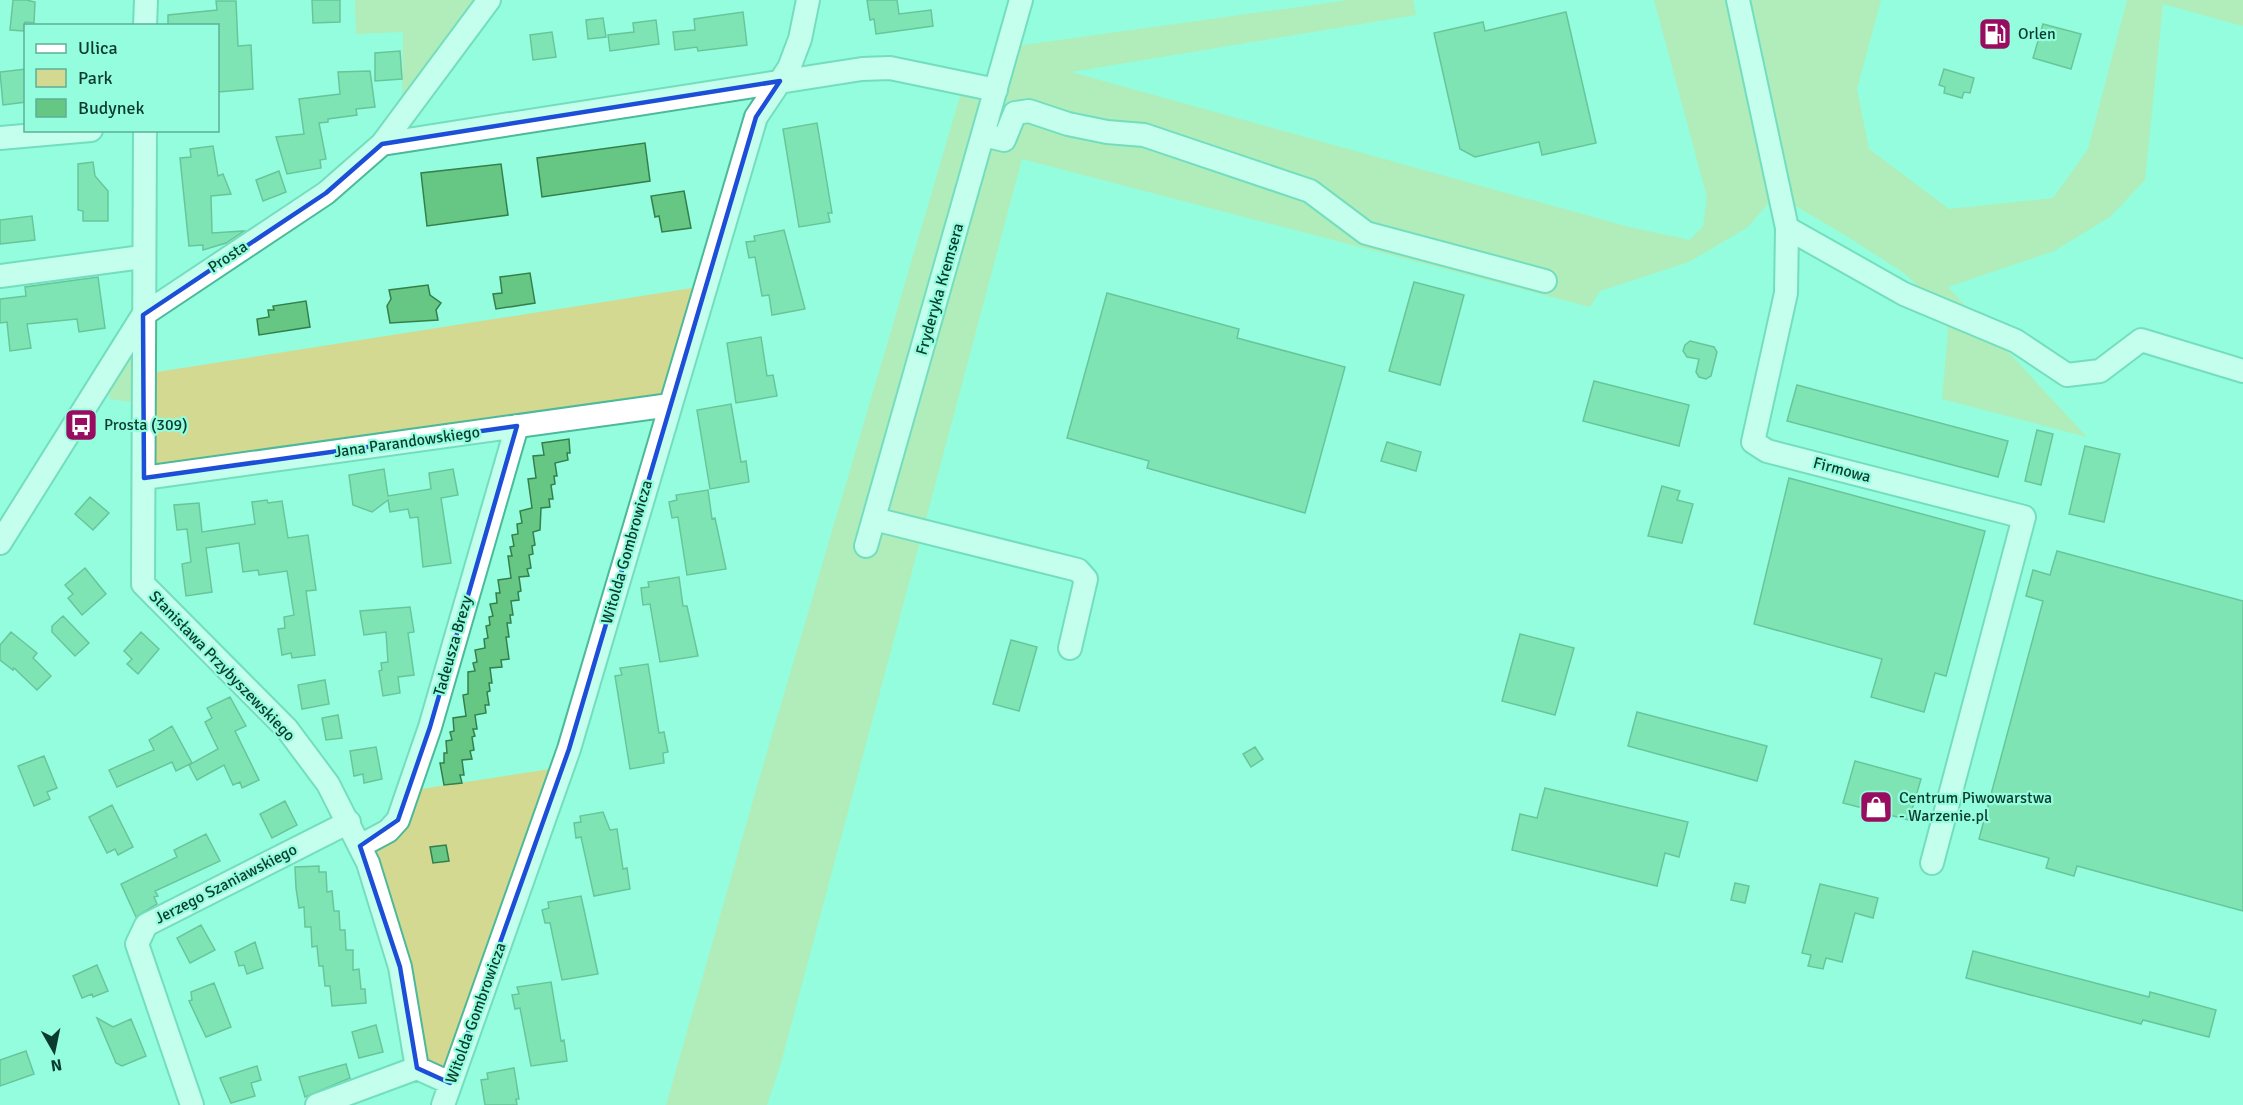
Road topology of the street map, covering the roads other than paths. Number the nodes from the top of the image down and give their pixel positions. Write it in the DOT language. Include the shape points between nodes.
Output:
graph roads {
  1 [pos="146,0"];
  2 [pos="489,0"];
  3 [pos="808,0"];
  4 [pos="1021,0"];
  5 [pos="1738,0"];
  6 [pos="146,24"];
  7 [pos="780,81"];
  8 [pos="996,90"];
  9 [pos="68,132"];
  10 [pos="145,132"];
  11 [pos="984,135"];
  12 [pos="0,138"];
  13 [pos="382,144"];
  14 [pos="1787,228"];
  15 [pos="143,266"];
  16 [pos="0,276"];
  17 [pos="1545,282"];
  18 [pos="143,315"];
  19 [pos="2243,371"];
  20 [pos="670,405"];
  21 [pos="517,426"];
  22 [pos="144,478"];
  23 [pos="874,519"];
  24 [pos="0,543"];
  25 [pos="866,546"];
  26 [pos="1070,648"];
  27 [pos="349,822"];
  28 [pos="360,846"];
  29 [pos="1932,863"];
  30 [pos="417,1068"];
  31 [pos="450,1083"];
  32 [pos="192,1105"];
  33 [pos="317,1105"];
  34 [pos="443,1105"];
  1 -- 6 [label="street"];
  2 -- 13 [label="street, Prosta"];
  3 -- 7 [label="street, Witolda Gombrowicza" via="800,39"];
  4 -- 8 [label="street, Fryderyka Kremsera"];
  5 -- 14 [label="street, Firmowa"];
  7 -- 8 [label="street" via="890,68"];
  7 -- 13 [label="street"];
  7 -- 20 [label="street, Witolda Gombrowicza" via="756,117"];
  8 -- 11 [label="street, Fryderyka Kremsera"];
  9 -- 12 [label="street"];
  10 -- 15 [label="street, Stanisława Przybyszewskiego"];
  11 -- 17 [label="street" via="1004,141 1015,113 1029,111 1068,124 1144,135 1310,191 1366,233"];
  11 -- 23 [label="street, Fryderyka Kremsera"];
  13 -- 18 [label="street, Prosta" via="326,193"];
  14 -- 19 [label="street" via="1904,294 2016,341 2067,375 2100,371 2140,340"];
  14 -- 29 [label="street, Firmowa" via="1786,293 1753,442 1767,451 2024,517"];
  15 -- 16 [label="street"];
  15 -- 18 [label="street, Stanisława Przybyszewskiego"];
  18 -- 22 [label="street, Stanisława Przybyszewskiego"];
  18 -- 24 [label="street, Prosta"];
  20 -- 21 [label="street, Jana Parandowskiego"];
  20 -- 31 [label="street, Witolda Gombrowicza" via="569,749"];
  21 -- 22 [label="street, Jana Parandowskiego"];
  21 -- 28 [label="street, Tadeusza Brezy" via="430,727 398,820 388,831"];
  22 -- 27 [label="street, Stanisława Przybyszewskiego" via="143,584 286,729 328,784"];
  23 -- 25 [label="street, Fryderyka Kremsera"];
  23 -- 26 [label="street" via="1078,570 1086,579"];
  27 -- 28 [label="street, Stanisława Przybyszewskiego"];
  27 -- 32 [label="street, Jerzego Szaniawskiego" via="146,925 137,944"];
  28 -- 30 [label="street, Stanisława Przybyszewskiego" via="400,966"];
  30 -- 31 [label="street"];
  30 -- 33 [label="street"];
  31 -- 34 [label="street, Witolda Gombrowicza"];
}
